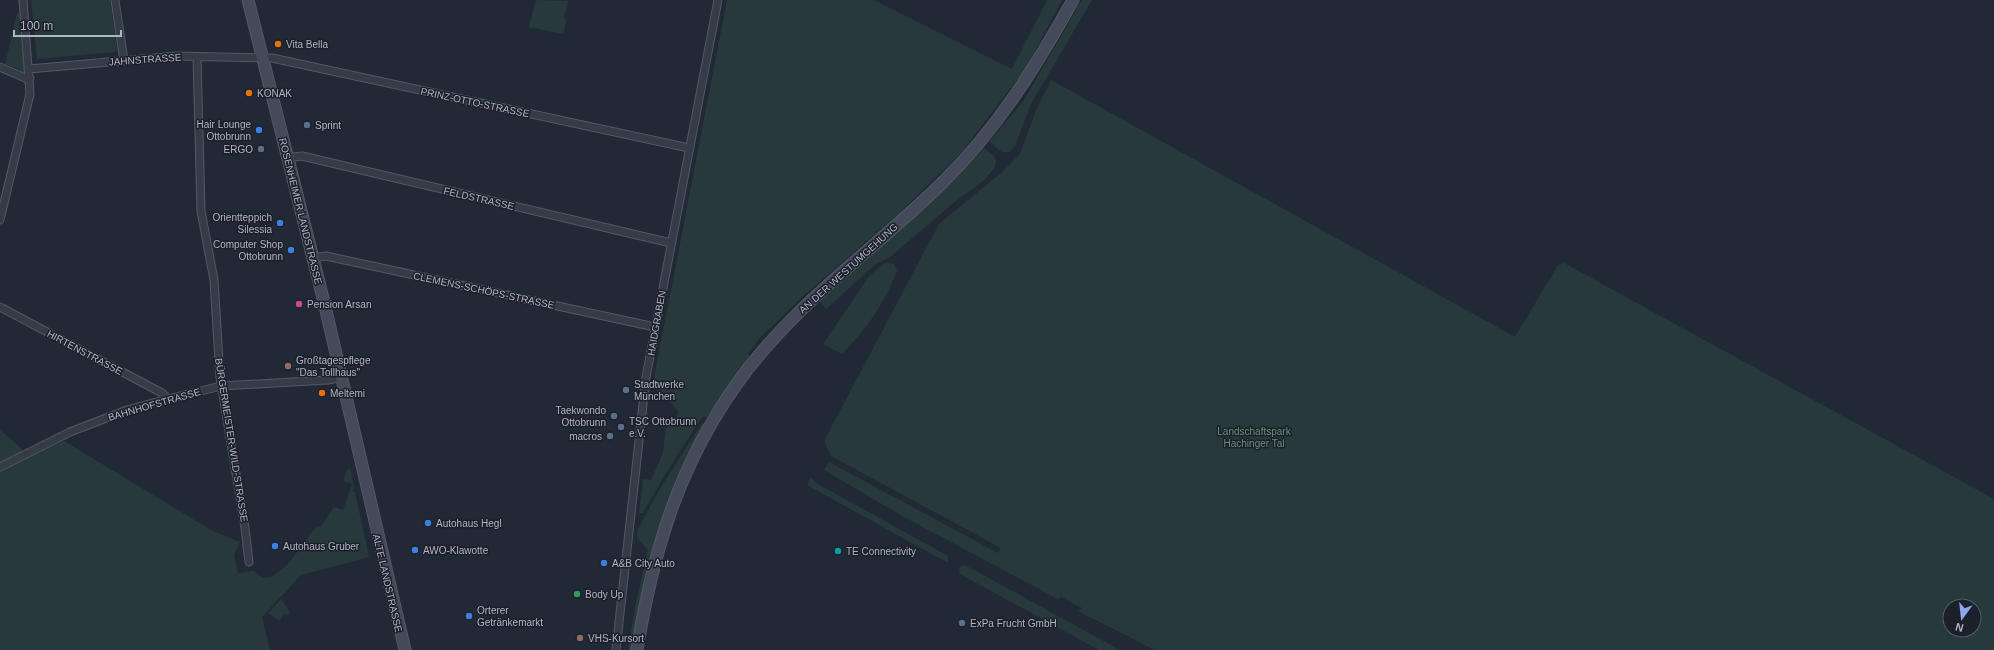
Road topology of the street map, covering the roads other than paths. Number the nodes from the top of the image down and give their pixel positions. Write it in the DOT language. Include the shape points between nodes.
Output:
graph roads {
  1 [pos="23,0"];
  2 [pos="115,0"];
  3 [pos="248,0"];
  4 [pos="718,0"];
  5 [pos="1073,0"];
  6 [pos="197,56"];
  7 [pos="261,58"];
  8 [pos="124,60"];
  9 [pos="0,67"];
  10 [pos="29,69"];
  11 [pos="30,78"];
  12 [pos="689,148"];
  13 [pos="287,158"];
  14 [pos="0,220"];
  15 [pos="670,243"];
  16 [pos="313,258"];
  17 [pos="0,307"];
  18 [pos="654,327"];
  19 [pos="342,377"];
  20 [pos="221,386"];
  21 [pos="168,399"];
  22 [pos="0,467"];
  23 [pos="373,516"];
  24 [pos="248,562"];
  25 [pos="404,650"];
  26 [pos="616,650"];
  27 [pos="637,650"];
  1 -- 10 [label="street"];
  2 -- 8 [label="street"];
  3 -- 7 [label="main road, ROSENHEIMER LANDSTRASSE"];
  4 -- 12 [label="street, HAIDGRABEN"];
  5 -- 27 [label="main road, AN DER WESTUMGEHUNG" via="1032,73 977,146 923,201 806,304 767,345 727,398 699,446 674,500 656,555"];
  6 -- 7 [label="street, JAHNSTRASSE"];
  6 -- 8 [label="street, JAHNSTRASSE"];
  6 -- 20 [label="street, BÜRGERMEISTER-WILD-STRASSE" via="201,211 214,280"];
  7 -- 12 [label="street, PRINZ-OTTO-STRASSE" via="272,58"];
  7 -- 13 [label="main road, ROSENHEIMER LANDSTRASSE"];
  8 -- 10 [label="street, JAHNSTRASSE"];
  9 -- 11 [label="street"];
  10 -- 11 [label="street"];
  11 -- 14 [label="street" via="30,94"];
  12 -- 15 [label="street, HAIDGRABEN"];
  13 -- 15 [label="street, FELDSTRASSE" via="302,156"];
  13 -- 16 [label="main road, ROSENHEIMER LANDSTRASSE"];
  15 -- 18 [label="street, HAIDGRABEN"];
  16 -- 18 [label="street, CLEMENS-SCHÖPS-STRASSE" via="326,256"];
  16 -- 19 [label="main road, ROSENHEIMER LANDSTRASSE"];
  17 -- 21 [label="street, HIRTENSTRASSE" via="162,393"];
  18 -- 26 [label="street, HAIDGRABEN" via="639,436"];
  19 -- 20 [label="street, BAHNHOFSTRASSE"];
  19 -- 23 [label="main road, ROSENHEIMER LANDSTRASSE"];
  20 -- 21 [label="street, BAHNHOFSTRASSE"];
  20 -- 24 [label="street, BÜRGERMEISTER-WILD-STRASSE" via="245,528"];
  21 -- 22 [label="street, BAHNHOFSTRASSE" via="127,410 61,436"];
  23 -- 25 [label="main road, ALTE LANDSTRASSE"];
}
